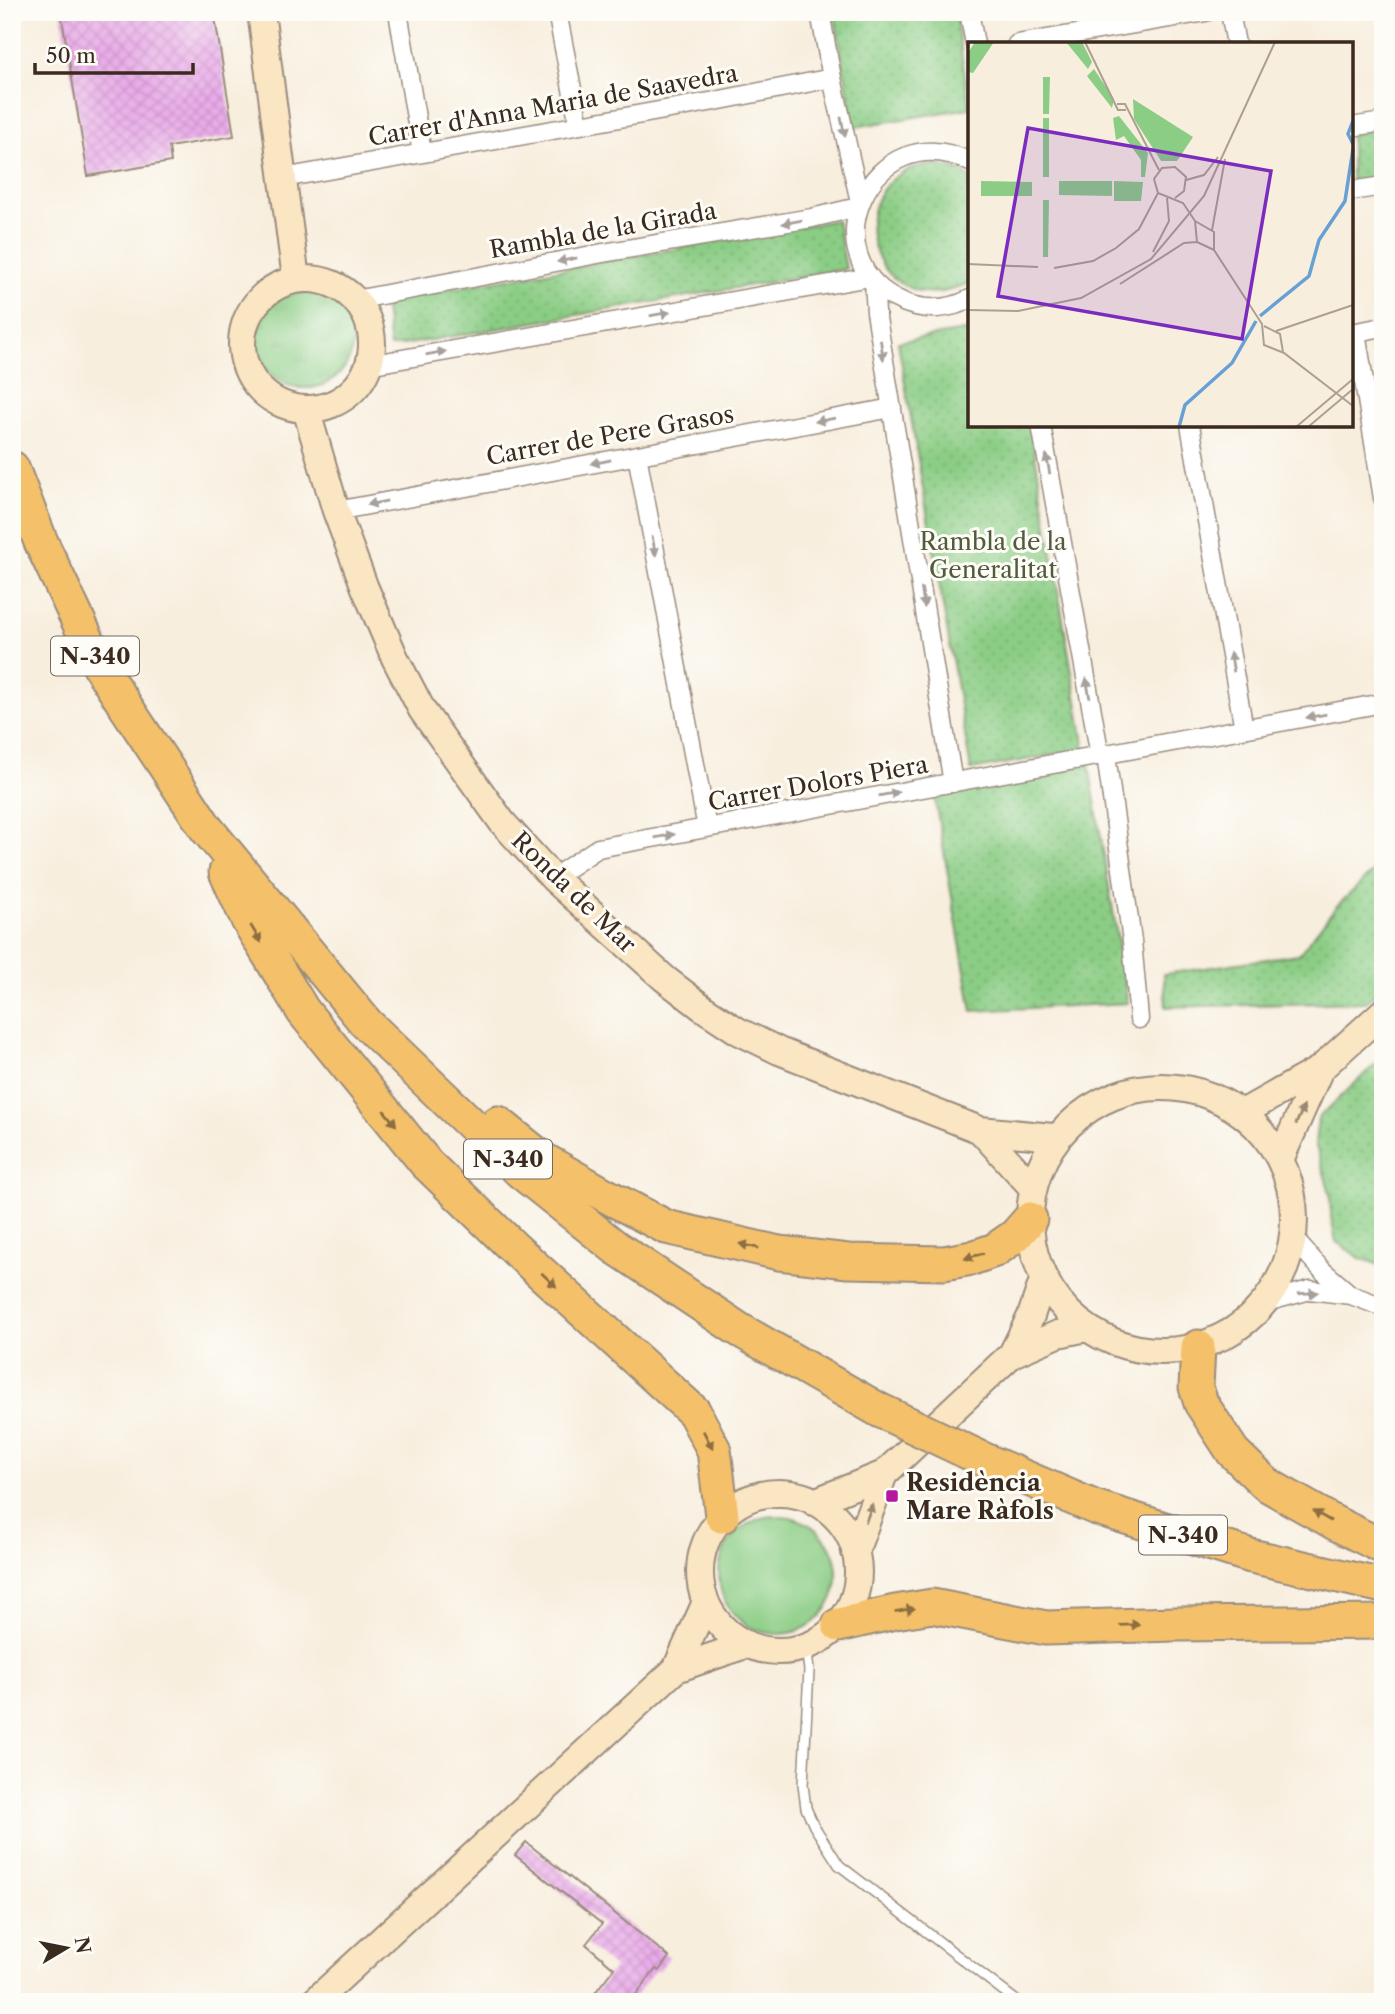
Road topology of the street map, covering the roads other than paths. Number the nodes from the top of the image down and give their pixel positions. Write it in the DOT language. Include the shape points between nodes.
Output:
graph roads {
  1 [pos="261,12"];
  2 [pos="398,12"];
  3 [pos="557,12"];
  4 [pos="820,12"];
  5 [pos="969,12"];
  6 [pos="1206,12"];
  7 [pos="1230,12"];
  8 [pos="1115,20"];
  9 [pos="975,42"];
  10 [pos="1025,42"];
  11 [pos="1236,42"];
  12 [pos="832,78"];
  13 [pos="1383,121"];
  14 [pos="579,125"];
  15 [pos="1353,127"];
  16 [pos="422,153"];
  17 [pos="968,161"];
  18 [pos="283,178"];
  19 [pos="1383,186"];
  20 [pos="1353,191"];
  21 [pos="859,204"];
  22 [pos="296,279"];
  23 [pos="872,279"];
  24 [pos="355,300"];
  25 [pos="968,300"];
  26 [pos="1383,327"];
  27 [pos="1354,332"];
  28 [pos="368,365"];
  29 [pos="892,408"];
  30 [pos="306,409"];
  31 [pos="1041,427"];
  32 [pos="1190,427"];
  33 [pos="637,455"];
  34 [pos="12,468"];
  35 [pos="1383,498"];
  36 [pos="336,511"];
  37 [pos="1383,703"];
  38 [pos="1244,729"];
  39 [pos="1103,755"];
  40 [pos="953,783"];
  41 [pos="206,828"];
  42 [pos="707,828"];
  43 [pos="553,878"];
  44 [pos="1383,1013"];
  45 [pos="1139,1019"];
  46 [pos="1320,1069"];
  47 [pos="1244,1112"];
  48 [pos="980,1130"];
  49 [pos="1053,1137"];
  50 [pos="1280,1160"];
  51 [pos="1031,1204"];
  52 [pos="1293,1238"];
  53 [pos="1043,1280"];
  54 [pos="1351,1296"];
  55 [pos="1266,1302"];
  56 [pos="1383,1307"];
  57 [pos="1087,1328"];
  58 [pos="1198,1347"];
  59 [pos="1012,1354"];
  60 [pos="884,1474"];
  61 [pos="814,1502"];
  62 [pos="722,1516"];
  63 [pos="1383,1547"];
  64 [pos="855,1552"];
  65 [pos="1383,1587"];
  66 [pos="706,1602"];
  67 [pos="1383,1622"];
  68 [pos="839,1625"];
  69 [pos="745,1645"];
  70 [pos="806,1647"];
  71 [pos="676,1669"];
  72 [pos="314,2002"];
  73 [pos="1018,2002"];
  1 -- 18 [label="street"];
  2 -- 16 [label="street"];
  3 -- 14 [label="street"];
  4 -- 12 [label="street"];
  5 -- 9 [label="street"];
  6 -- 8 [label="street"];
  7 -- 11 [label="street"];
  8 -- 10 [label="street"];
  12 -- 14 [label="street, Carrer d'Anna Maria de Saavedra"];
  12 -- 21 [label="street, one-way"];
  13 -- 15 [label="street"];
  14 -- 16 [label="street, Carrer d'Anna Maria de Saavedra"];
  16 -- 18 [label="street, Carrer d'Anna Maria de Saavedra"];
  17 -- 21 [label="street" via="934,152 911,155 890,164 873,180"];
  18 -- 22 [label="street"];
  19 -- 20 [label="street"];
  21 -- 23 [label="street" via="856,244"];
  21 -- 24 [label="street, Rambla de la Girada, one-way" via="812,218"];
  22 -- 24 [label="street" via="328,282"];
  22 -- 30 [label="street" via="276,286 253,307 242,336 243,357 250,376 264,393"];
  23 -- 25 [label="street" via="892,297 914,306 937,309"];
  28 -- 23 [label="street, one-way"];
  23 -- 29 [label="street, one-way"];
  24 -- 28 [label="street" via="370,331"];
  26 -- 27 [label="street"];
  27 -- 35 [label="street"];
  28 -- 30 [label="street" via="359,383 344,397"];
  29 -- 33 [label="street, Carrer de Pere Grasos, one-way"];
  29 -- 40 [label="street, one-way"];
  30 -- 36 [label="street, Ronda de Mar"];
  39 -- 31 [label="street, one-way"];
  38 -- 32 [label="street, one-way"];
  33 -- 36 [label="street, Carrer de Pere Grasos, one-way"];
  33 -- 42 [label="street, one-way"];
  34 -- 41 [label="highway, N-340" via="41,542 102,669"];
  36 -- 43 [label="street, Ronda de Mar" via="365,588 422,710 502,822"];
  37 -- 38 [label="street, Carrer Dolors Piera, one-way"];
  38 -- 39 [label="street, Carrer Dolors Piera"];
  39 -- 40 [label="street, Carrer Dolors Piera"];
  39 -- 45 [label="street"];
  42 -- 40 [label="street, Carrer Dolors Piera, one-way"];
  51 -- 41 [label="highway, one-way" via="1015,1236 995,1250 944,1263 814,1258 666,1227 544,1160 425,1065 268,884"];
  41 -- 62 [label="highway, one-way" via="249,922 303,1011 426,1163 694,1412 714,1450"];
  41 -- 65 [label="highway, N-340, bridge" via="366,1023 520,1171 615,1247 737,1329 879,1410 1094,1507 1251,1556"];
  43 -- 42 [label="street, Carrer Dolors Piera, one-way" via="598,848"];
  43 -- 48 [label="street, Ronda de Mar" via="665,979 738,1031"];
  44 -- 46 [label="street"];
  46 -- 47 [label="street"];
  50 -- 46 [label="street, one-way"];
  47 -- 49 [label="street" via="1216,1099 1168,1087 1118,1094"];
  47 -- 50 [label="street" via="1265,1134"];
  48 -- 49 [label="street, Ronda de Mar"];
  48 -- 51 [label="street, Ronda de Mar"];
  49 -- 51 [label="street"];
  50 -- 52 [label="street" via="1292,1198"];
  51 -- 53 [label="street"];
  52 -- 54 [label="street"];
  52 -- 55 [label="street" via="1283,1272"];
  53 -- 57 [label="street"];
  53 -- 59 [label="street"];
  55 -- 54 [label="street, one-way" via="1310,1290"];
  54 -- 56 [label="street"];
  55 -- 58 [label="street" via="1247,1322"];
  57 -- 58 [label="street" via="1105,1340 1151,1352"];
  57 -- 59 [label="street" via="1058,1334"];
  63 -- 58 [label="highway, one-way" via="1266,1484 1233,1452 1201,1403 1196,1387"];
  59 -- 60 [label="street"];
  60 -- 61 [label="street"];
  64 -- 60 [label="street, one-way"];
  61 -- 62 [label="street" via="770,1494 745,1500"];
  61 -- 64 [label="street" via="845,1529"];
  62 -- 66 [label="street" via="700,1560 700,1586"];
  64 -- 68 [label="street" via="856,1588"];
  66 -- 69 [label="street" via="721,1625"];
  66 -- 71 [label="street"];
  68 -- 67 [label="highway, one-way" via="932,1606 1046,1628"];
  68 -- 70 [label="street"];
  69 -- 70 [label="street" via="783,1652"];
  69 -- 71 [label="street"];
  70 -- 73 [label="lane" via="803,1785 814,1826 839,1865"];
  71 -- 72 [label="street"];
}
